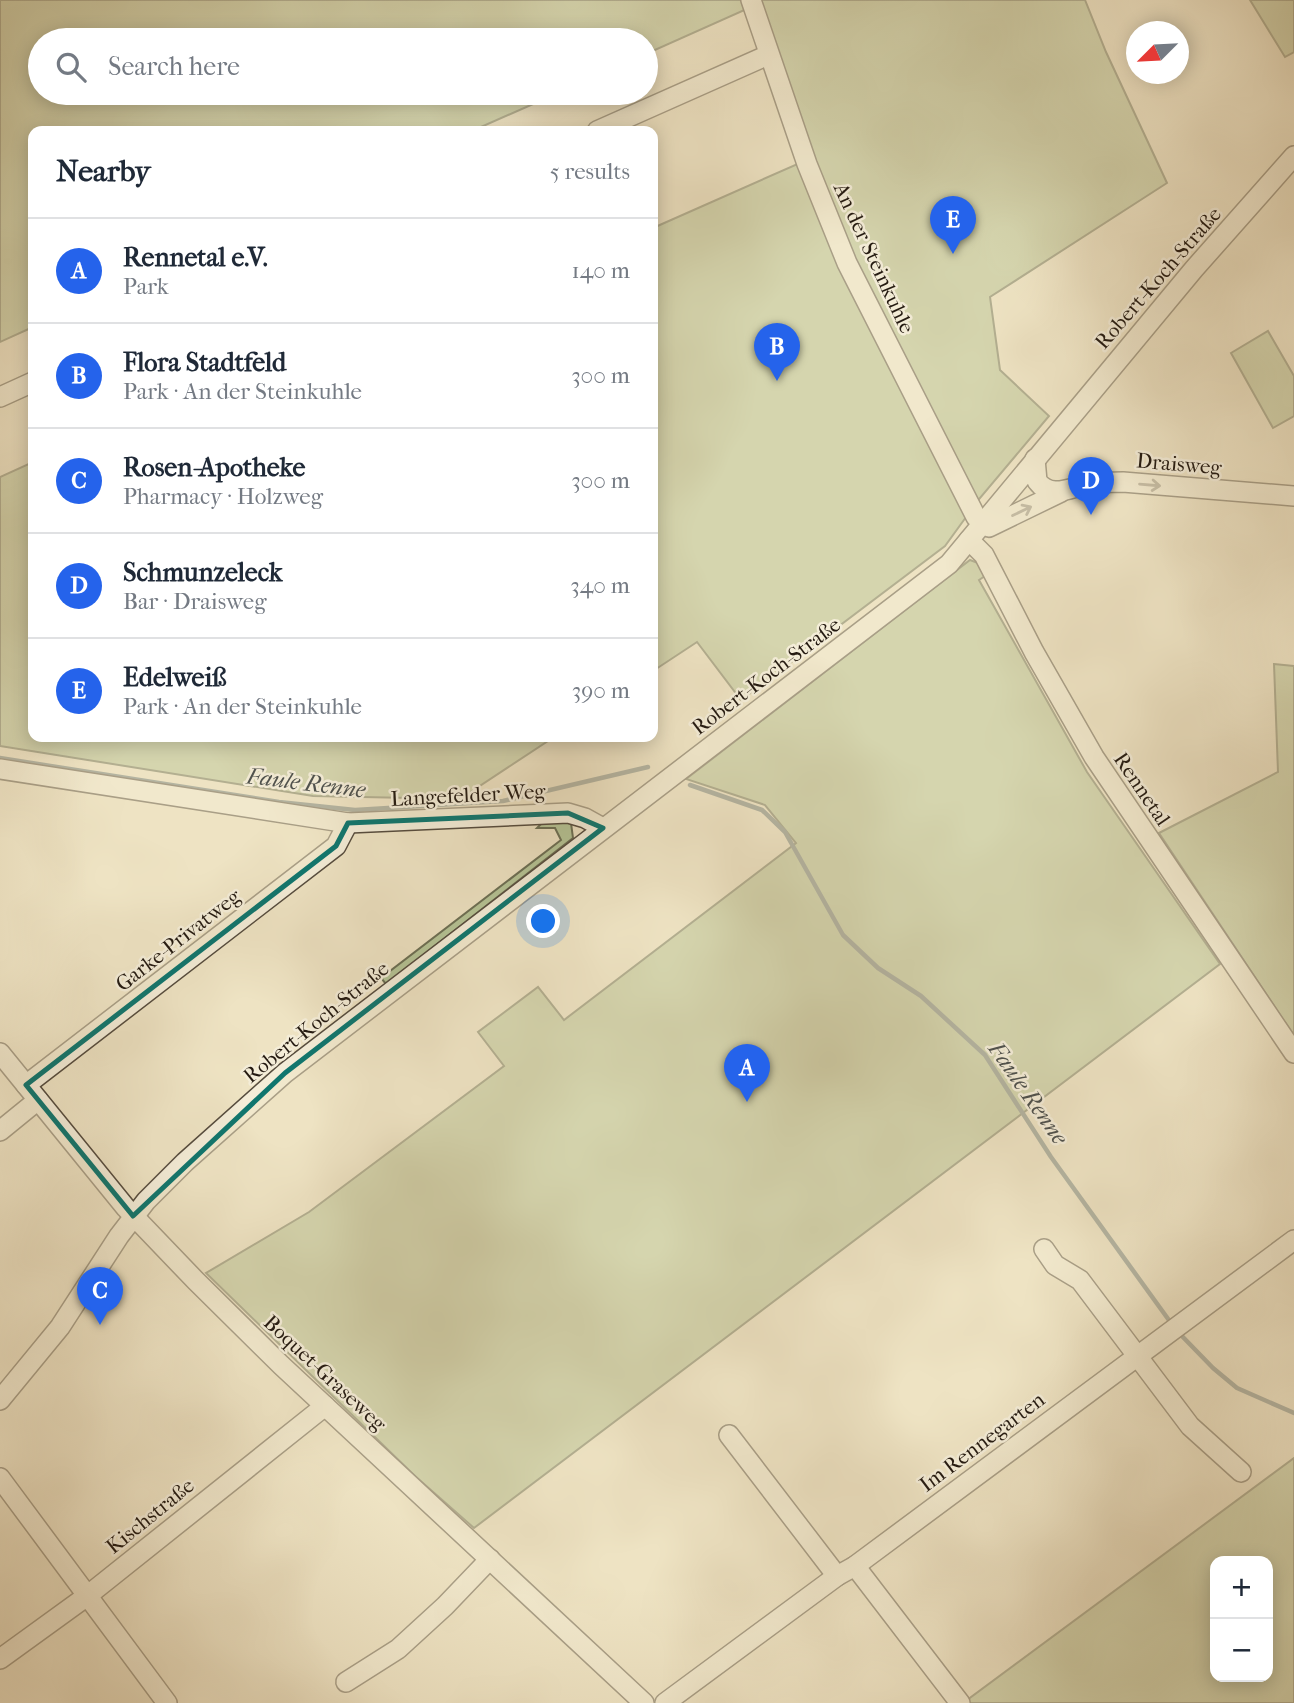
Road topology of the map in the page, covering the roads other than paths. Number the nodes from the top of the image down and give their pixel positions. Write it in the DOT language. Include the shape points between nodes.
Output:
graph roads {
  1 [pos="751,0"];
  2 [pos="768,55"];
  3 [pos="658,104"];
  4 [pos="656,105"];
  5 [pos="608,126"];
  6 [pos="1294,156"];
  7 [pos="28,384"];
  8 [pos="0,397"];
  9 [pos="1035,459"];
  10 [pos="1061,492"];
  11 [pos="1294,496"];
  12 [pos="983,523"];
  13 [pos="969,540"];
  14 [pos="0,769"];
  15 [pos="348,823"];
  16 [pos="603,828"];
  17 [pos="0,1052"];
  18 [pos="1294,1053"];
  19 [pos="32,1093"];
  20 [pos="0,1131"];
  21 [pos="133,1216"];
  22 [pos="1294,1240"];
  23 [pos="1044,1249"];
  24 [pos="1137,1355"];
  25 [pos="0,1400"];
  26 [pos="325,1406"];
  27 [pos="729,1435"];
  28 [pos="1241,1472"];
  29 [pos="0,1478"];
  30 [pos="489,1559"];
  31 [pos="855,1566"];
  32 [pos="837,1576"];
  33 [pos="87,1596"];
  34 [pos="0,1658"];
  35 [pos="346,1682"];
  36 [pos="167,1703"];
  37 [pos="644,1703"];
  38 [pos="665,1703"];
  39 [pos="960,1703"];
  1 -- 2 [label="street, An der Steinkuhle"];
  2 -- 3 [label="street"];
  2 -- 12 [label="street, An der Steinkuhle" via="847,263 943,456"];
  4 -- 5 [label="street"];
  6 -- 9 [label="street, Robert-Koch-Straße"];
  7 -- 8 [label="street"];
  9 -- 10 [label="street" via="1038,484"];
  9 -- 12 [label="street, Robert-Koch-Straße"];
  10 -- 11 [label="street, Draisweg, one-way" via="1115,482"];
  12 -- 10 [label="street, Draisweg, one-way" via="989,527"];
  12 -- 13 [label="street, Robert-Koch-Straße"];
  13 -- 16 [label="street, Robert-Koch-Straße" via="934,577"];
  13 -- 18 [label="street, Rennetal" via="984,555 1094,757"];
  14 -- 15 [label="street, Langefelder Weg"];
  15 -- 16 [label="street, Langefelder Weg" via="568,813"];
  15 -- 19 [label="street, Garke-Privatweg" via="336,846"];
  16 -- 21 [label="street, Robert-Koch-Straße" via="285,1073 185,1162"];
  17 -- 19 [label="street, Boquet-Graseweg"];
  19 -- 20 [label="street, Garke-Privatweg"];
  19 -- 21 [label="street, Boquet-Graseweg"];
  21 -- 25 [label="street, Robert-Koch-Straße" via="65,1320"];
  21 -- 26 [label="street, Boquet-Graseweg"];
  22 -- 24 [label="street, Im Rennegarten"];
  23 -- 24 [label="street" via="1055,1265 1080,1280"];
  24 -- 28 [label="street" via="1191,1426"];
  24 -- 31 [label="street, Im Rennegarten"];
  26 -- 30 [label="street, Boquet-Graseweg"];
  26 -- 33 [label="street, Kischstraße"];
  27 -- 32 [label="street"];
  29 -- 33 [label="street"];
  30 -- 35 [label="street" via="398,1649"];
  30 -- 37 [label="street, Boquet-Graseweg"];
  31 -- 32 [label="street, Im Rennegarten"];
  31 -- 39 [label="street"];
  32 -- 38 [label="street, Im Rennegarten"];
  33 -- 34 [label="street, Kischstraße"];
  33 -- 36 [label="street"];
}
